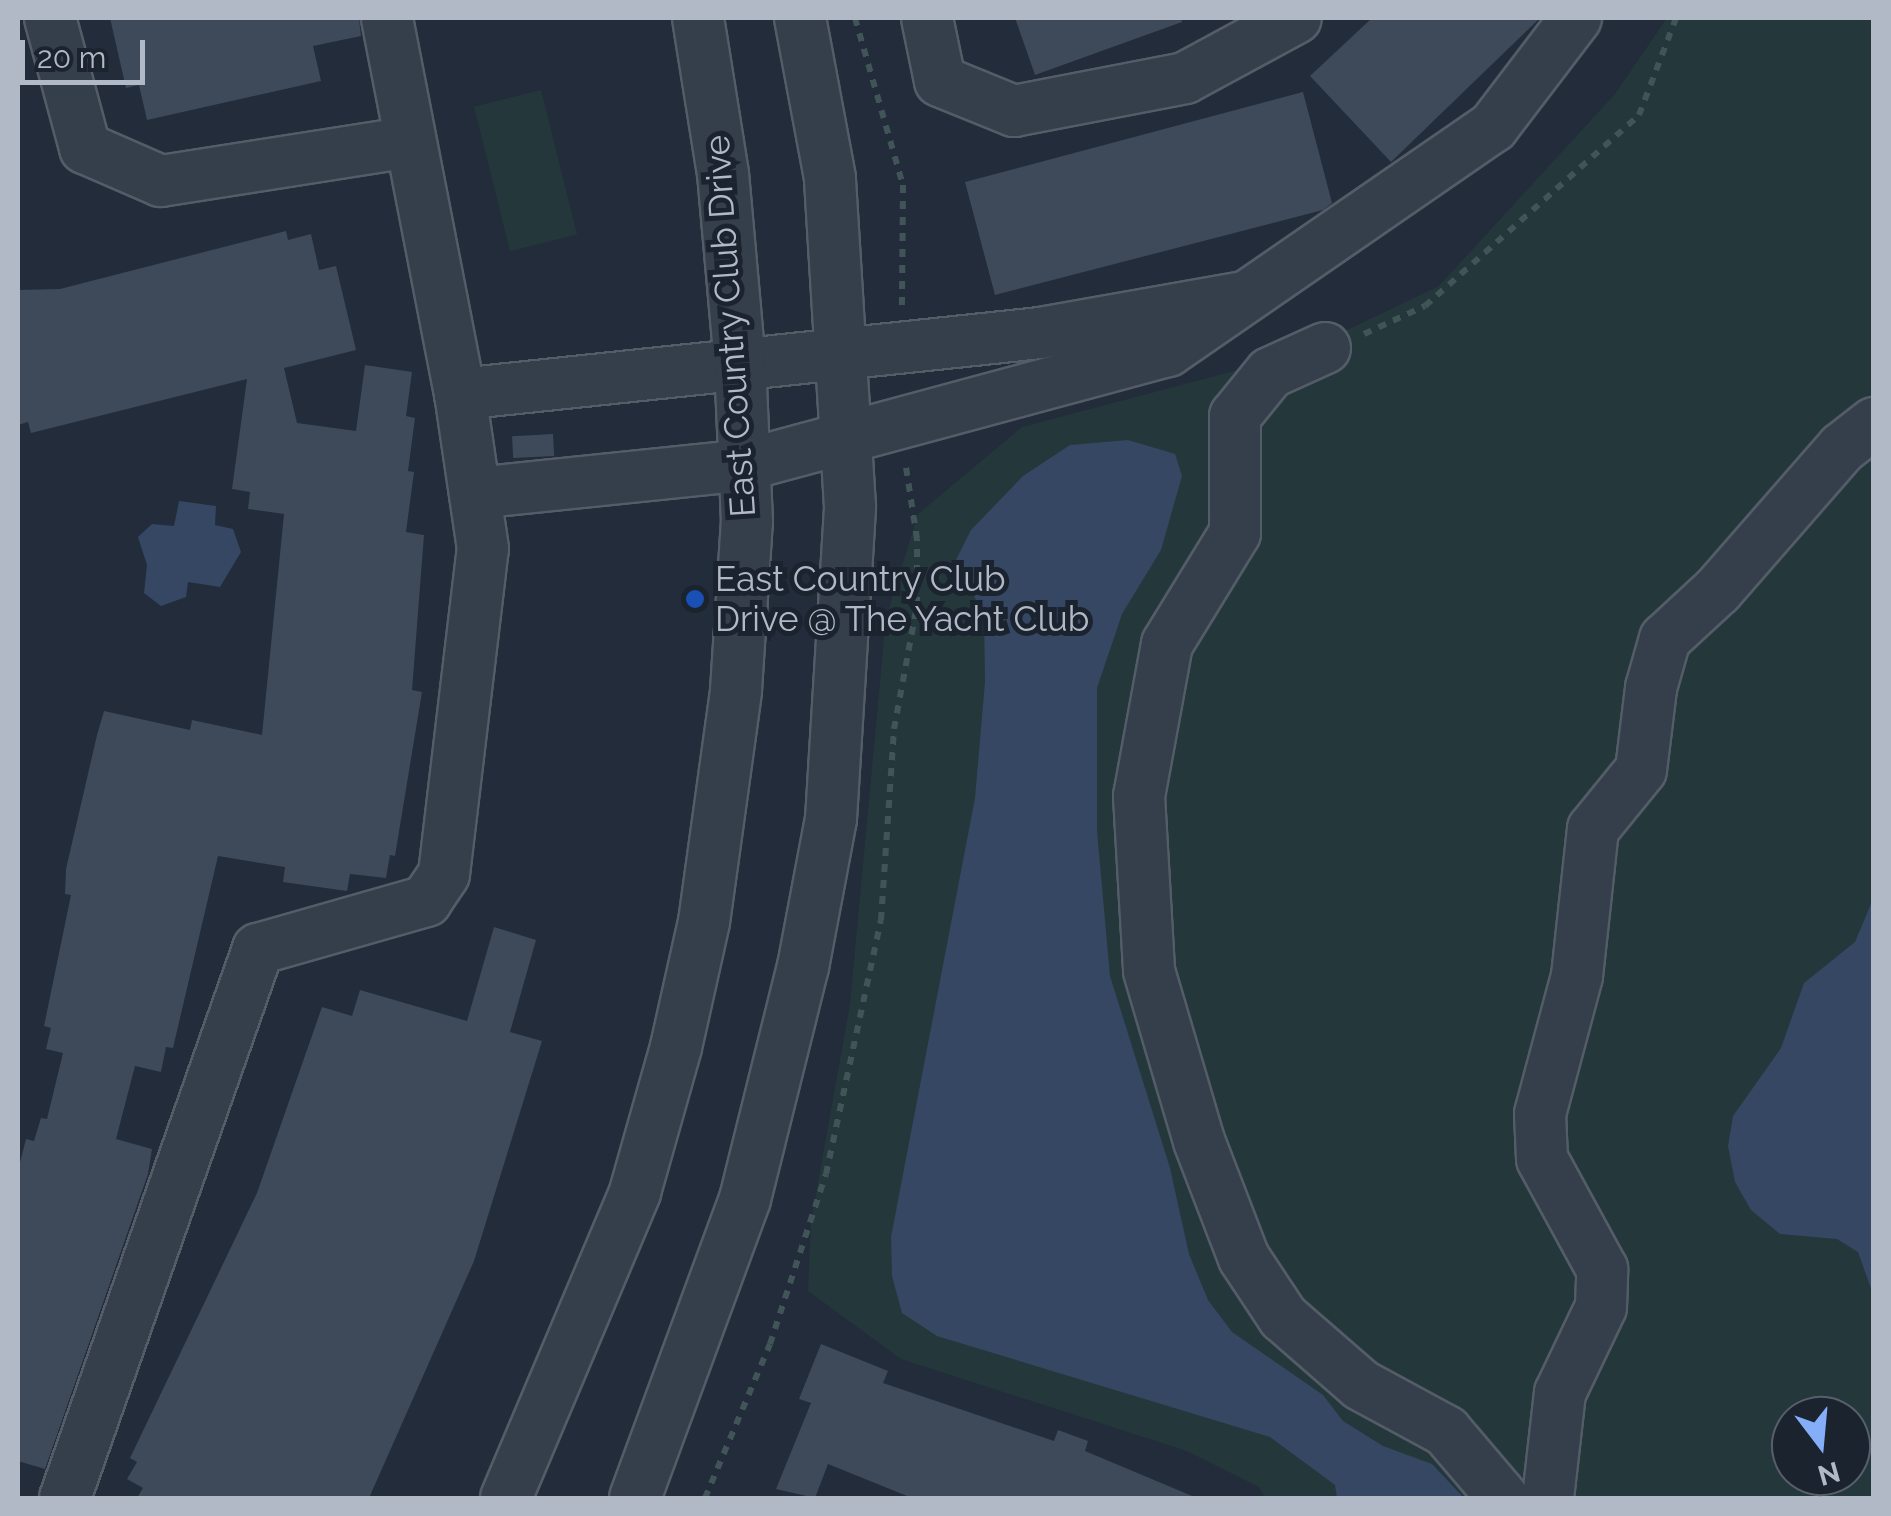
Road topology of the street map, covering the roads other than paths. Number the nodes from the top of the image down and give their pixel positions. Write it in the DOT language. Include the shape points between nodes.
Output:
graph roads {
  1 [pos="50,18"];
  2 [pos="387,18"];
  3 [pos="698,18"];
  4 [pos="800,18"];
  5 [pos="927,18"];
  6 [pos="1296,18"];
  7 [pos="1576,18"];
  8 [pos="410,142"];
  9 [pos="1258,295"];
  10 [pos="1082,324"];
  11 [pos="1325,348"];
  12 [pos="842,353"];
  13 [pos="740,364"];
  14 [pos="1094,372"];
  15 [pos="460,394"];
  16 [pos="1874,423"];
  17 [pos="846,437"];
  18 [pos="745,464"];
  19 [pos="475,493"];
  20 [pos="64,1498"];
  21 [pos="506,1498"];
  22 [pos="636,1498"];
  23 [pos="1503,1498"];
  24 [pos="1548,1498"];
  1 -- 8 [label="street" via="84,148 161,182"];
  2 -- 8 [label="street"];
  3 -- 13 [label="street, East Country Club Drive" via="723,174"];
  4 -- 12 [label="street" via="830,178"];
  5 -- 6 [label="street" via="940,81 1014,110 1185,78"];
  7 -- 9 [label="street" via="1494,127"];
  8 -- 15 [label="street"];
  9 -- 10 [label="street"];
  9 -- 14 [label="street" via="1168,351"];
  10 -- 12 [label="street"];
  10 -- 14 [label="street"];
  11 -- 23 [label="street" via="1270,373 1236,416 1235,533 1167,644 1138,796 1149,972 1237,1242 1283,1318 1361,1384 1446,1431"];
  12 -- 13 [label="street"];
  12 -- 17 [label="street"];
  13 -- 15 [label="street"];
  13 -- 18 [label="street, East Country Club Drive"];
  14 -- 17 [label="street"];
  15 -- 19 [label="street"];
  16 -- 24 [label="street" via="1842,448 1718,590 1665,639 1641,770 1593,829 1577,976 1540,1114 1542,1159 1602,1270 1600,1307 1560,1393"];
  17 -- 18 [label="street"];
  17 -- 22 [label="street" via="850,507 830,818 803,968 744,1199"];
  18 -- 19 [label="street"];
  18 -- 21 [label="street, East Country Club Drive" via="736,690 704,922 676,1048 635,1192"];
  19 -- 20 [label="street" via="483,549 444,874 426,901 258,949"];
}
